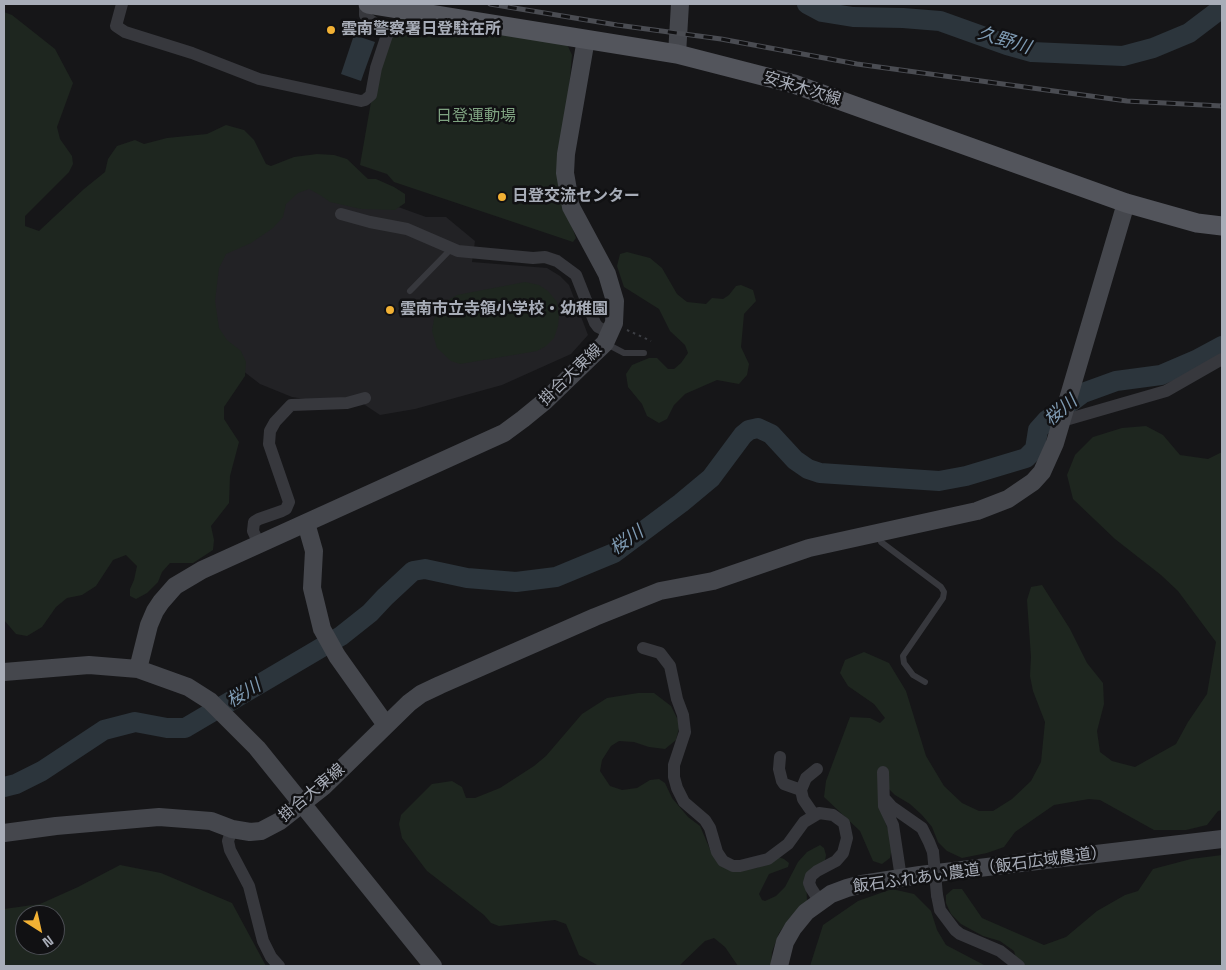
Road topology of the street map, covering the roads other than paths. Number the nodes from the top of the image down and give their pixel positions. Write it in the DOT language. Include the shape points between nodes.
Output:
graph roads {
  1 [pos="122,4"];
  2 [pos="367,4"];
  3 [pos="680,4"];
  4 [pos="586,39"];
  5 [pos="676,54"];
  6 [pos="1126,202"];
  7 [pos="341,214"];
  8 [pos="1222,226"];
  9 [pos="451,249"];
  10 [pos="410,291"];
  11 [pos="613,334"];
  12 [pos="644,353"];
  13 [pos="1222,359"];
  14 [pos="365,398"];
  15 [pos="1063,418"];
  16 [pos="306,523"];
  17 [pos="879,534"];
  18 [pos="259,544"];
  19 [pos="642,648"];
  20 [pos="138,669"];
  21 [pos="4,672"];
  22 [pos="925,682"];
  23 [pos="386,725"];
  24 [pos="780,757"];
  25 [pos="817,769"];
  26 [pos="883,772"];
  27 [pos="801,790"];
  28 [pos="884,798"];
  29 [pos="302,803"];
  30 [pos="814,815"];
  31 [pos="232,829"];
  32 [pos="4,833"];
  33 [pos="1222,839"];
  34 [pos="901,878"];
  35 [pos="820,902"];
  36 [pos="279,966"];
  37 [pos="434,966"];
  38 [pos="779,966"];
  39 [pos="1019,966"];
  1 -- 2 [label="street" via="116,26 125,32 186,50 259,79 361,101 371,95 387,35 365,15"];
  2 -- 4 [label="main road, 安来木次線"];
  3 -- 5 [label="street"];
  4 -- 5 [label="main road, 安来木次線"];
  4 -- 11 [label="street, 掛合大東線" via="566,154 566,173 571,207 611,286 615,301"];
  5 -- 6 [label="main road, 安来木次線" via="794,84"];
  6 -- 8 [label="main road, 安来木次線" via="1196,223"];
  6 -- 15 [label="street, 掛合大東線"];
  7 -- 9 [label="street" via="407,229"];
  9 -- 10 [label="lane"];
  9 -- 11 [label="street" via="545,257 564,264 576,275 598,327"];
  11 -- 12 [label="lane" via="624,353"];
  11 -- 16 [label="street, 掛合大東線" via="545,400 504,433"];
  13 -- 15 [label="street" via="1166,391"];
  14 -- 18 [label="street" via="347,403 291,405 275,422 269,444 289,502 286,509 254,522 253,531"];
  15 -- 17 [label="street, 掛合大東線" via="1042,472 1008,499 977,511"];
  16 -- 18 [label="street, 掛合大東線"];
  16 -- 23 [label="street" via="314,551 312,588 322,629"];
  17 -- 22 [label="lane" via="881,542 944,592 903,656 913,676"];
  17 -- 23 [label="street, 掛合大東線" via="809,548 713,581 660,591 428,691 409,702"];
  18 -- 20 [label="street, 掛合大東線" via="195,574 167,593 149,625"];
  19 -- 30 [label="street" via="660,653 670,666 685,732 674,765 677,788 684,802 705,820 723,861 740,866 768,859 788,844 804,822"];
  20 -- 21 [label="street" via="89,665"];
  20 -- 29 [label="street" via="181,684 210,701 256,748"];
  23 -- 29 [label="street, 掛合大東線" via="323,787"];
  24 -- 27 [label="street" via="782,781"];
  25 -- 27 [label="street" via="806,778"];
  26 -- 28 [label="street"];
  27 -- 30 [label="street"];
  28 -- 34 [label="street" via="896,838"];
  28 -- 39 [label="street, bridge" via="922,828 933,852 940,910 955,930 1000,951"];
  29 -- 31 [label="street, 掛合大東線" via="266,829 250,832"];
  29 -- 37 [label="street"];
  30 -- 35 [label="street" via="833,815 840,819 847,838 840,857 811,876 810,888"];
  31 -- 32 [label="street, 掛合大東線" via="211,821 160,817"];
  31 -- 36 [label="street" via="228,841 230,850 249,886 263,941"];
  33 -- 34 [label="street, 飯石ふれあい農道（飯石広域農道）"];
  34 -- 35 [label="street, 飯石ふれあい農道（飯石広域農道）" via="846,888"];
  35 -- 38 [label="street, 飯石ふれあい農道（飯石広域農道）" via="806,912 793,928 785,942"];
}
